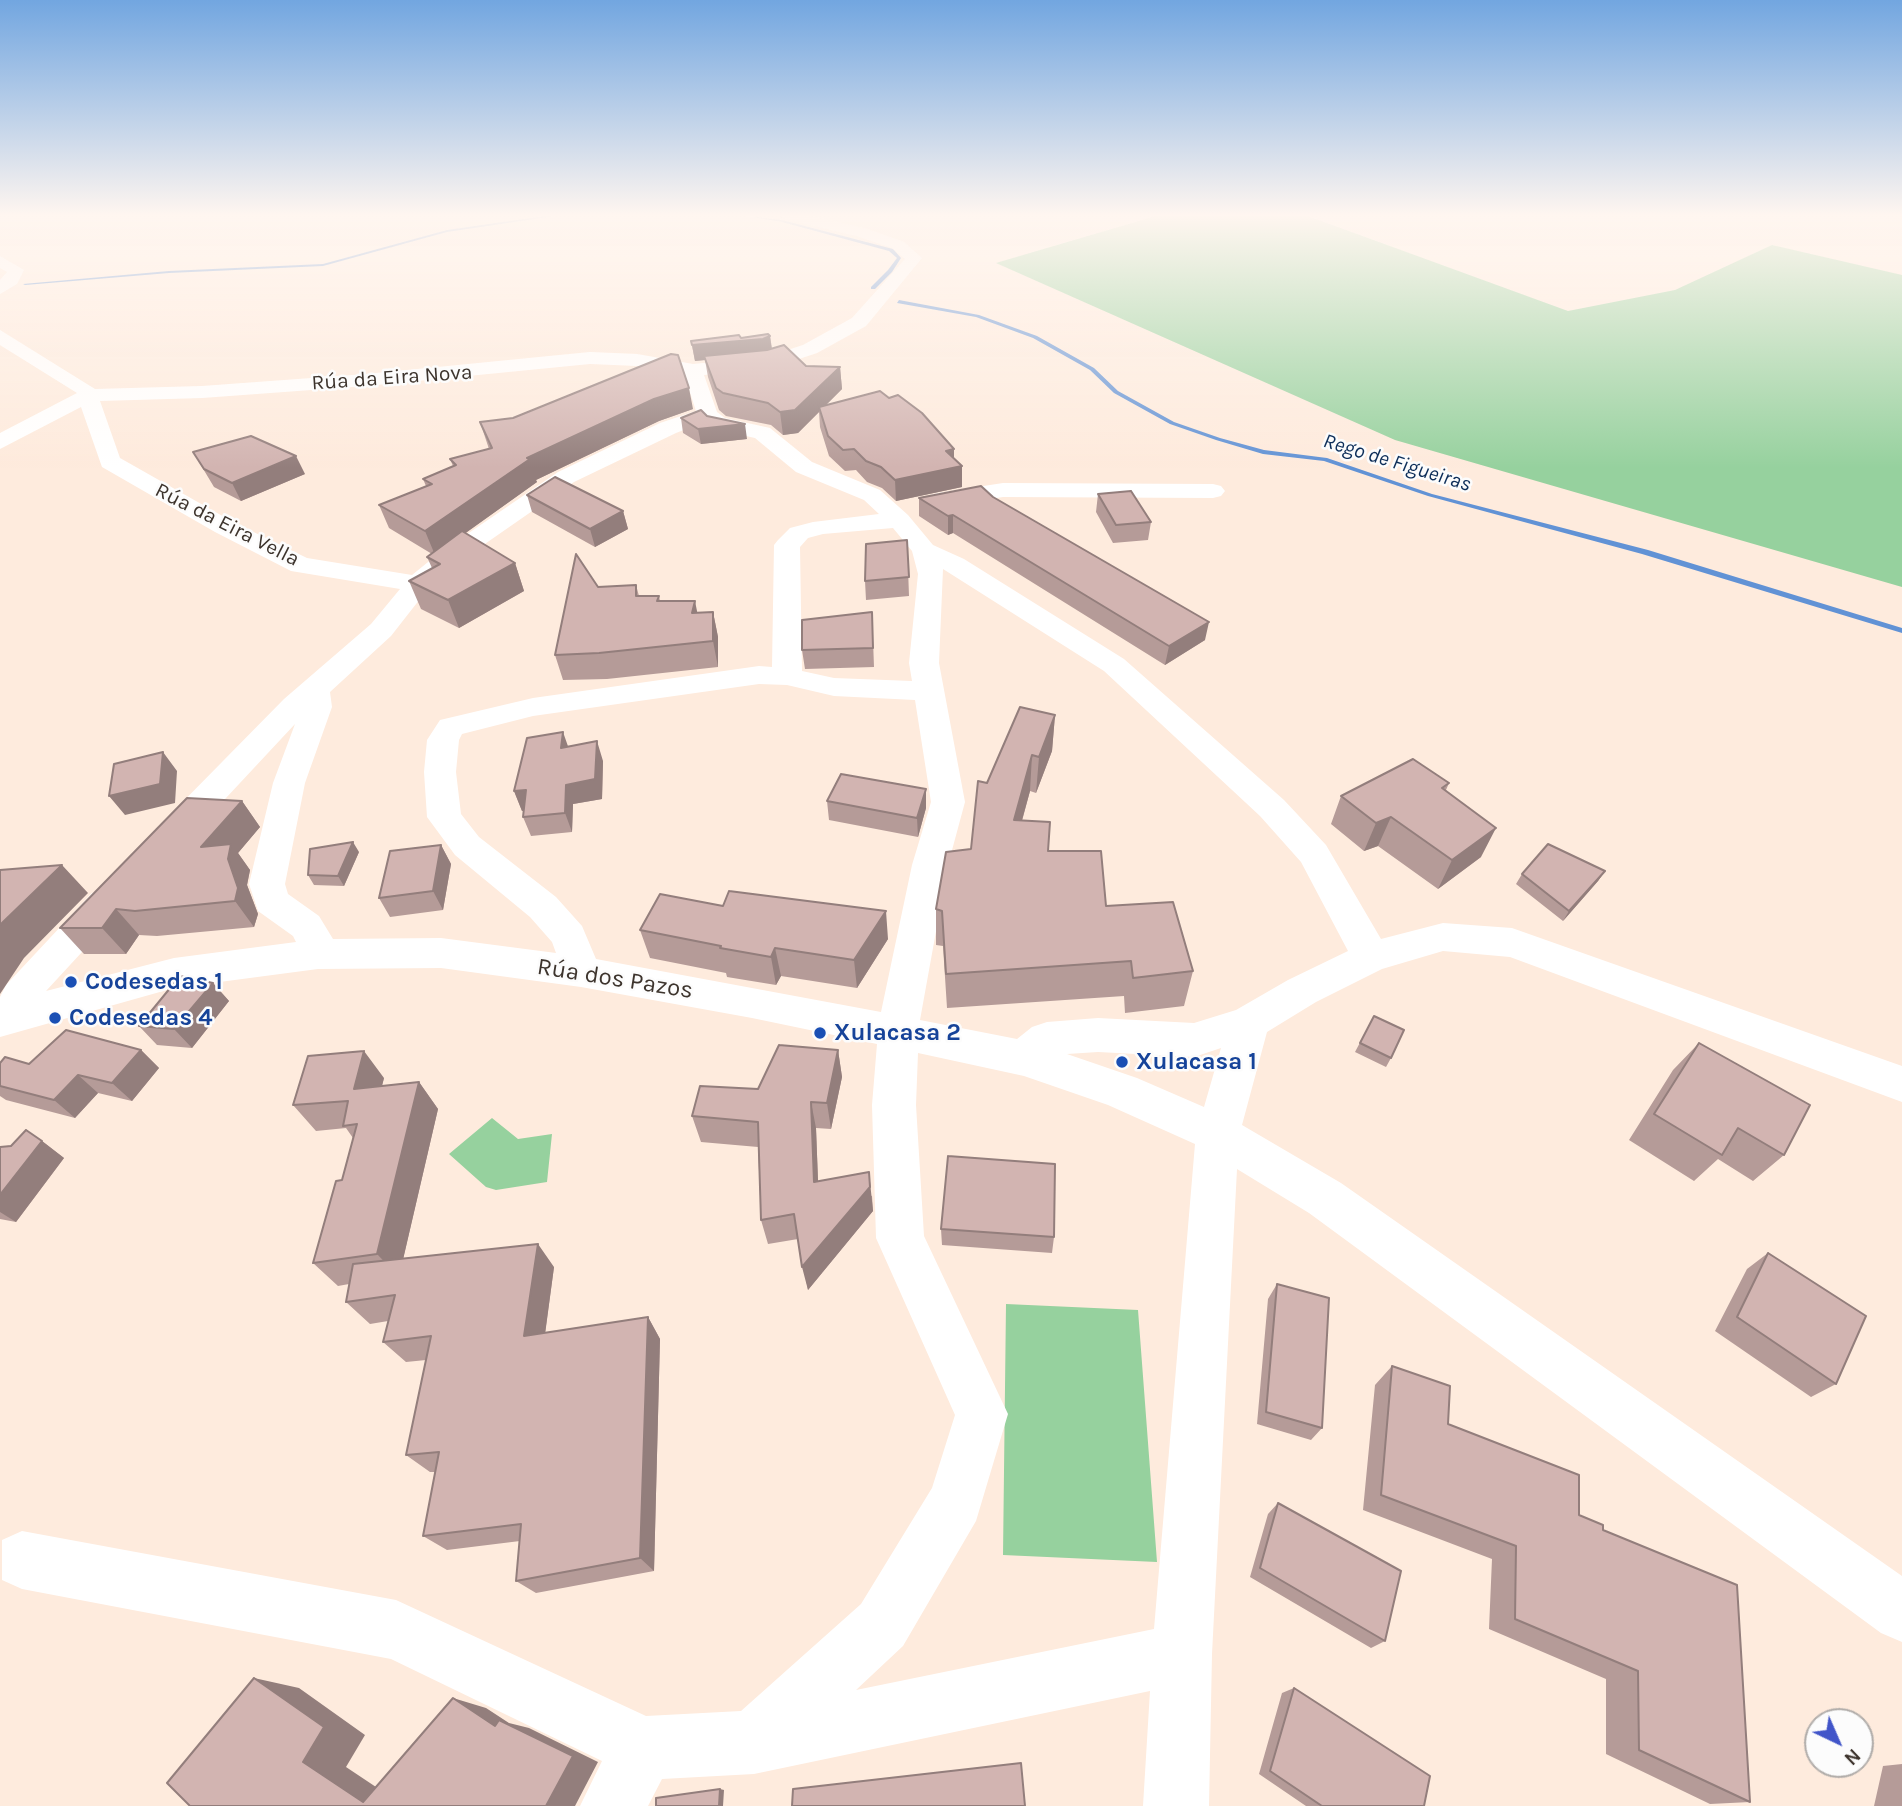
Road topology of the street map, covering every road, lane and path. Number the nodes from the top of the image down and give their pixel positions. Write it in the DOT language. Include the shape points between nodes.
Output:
graph roads {
  1 [pos="880,299"];
  2 [pos="0,336"];
  3 [pos="693,370"];
  4 [pos="89,395"];
  5 [pos="707,414"];
  6 [pos="0,442"];
  7 [pos="1213,491"];
  8 [pos="895,516"];
  9 [pos="923,550"];
  10 [pos="418,584"];
  11 [pos="787,676"];
  12 [pos="315,690"];
  13 [pos="927,691"];
  14 [pos="153,853"];
  15 [pos="125,882"];
  16 [pos="318,954"];
  17 [pos="1371,957"];
  18 [pos="581,972"];
  19 [pos="8,1018"];
  20 [pos="1249,1022"];
  21 [pos="898,1030"];
  22 [pos="1024,1058"];
  23 [pos="1902,1084"];
  24 [pos="1218,1134"];
  25 [pos="22,1560"];
  26 [pos="1902,1612"];
  27 [pos="1182,1654"];
  28 [pos="754,1742"];
  29 [pos="644,1748"];
  30 [pos="613,1806"];
  31 [pos="1177,1806"];
  1 -- 3 [label="street, Rúa da Eira Nova" via="859,322 810,349 769,363"];
  2 -- 4 [label="street"];
  3 -- 4 [label="street, Rúa da Eira Nova" via="590,358 352,381"];
  3 -- 5 [label="street"];
  4 -- 6 [label="street"];
  4 -- 10 [label="street, Rúa da Eira Vella" via="110,463 300,565"];
  5 -- 8 [label="street" via="719,424 762,433 804,467 872,495"];
  5 -- 10 [label="street" via="566,477"];
  7 -- 8 [label="street" via="1003,490 940,500"];
  8 -- 9 [label="street"];
  8 -- 11 [label="street" via="799,533 787,545"];
  9 -- 13 [label="street" via="931,574 924,663"];
  9 -- 17 [label="street" via="955,565 1114,665 1272,808 1314,855"];
  10 -- 12 [label="street" via="381,630"];
  11 -- 13 [label="street" via="834,687"];
  11 -- 18 [label="street" via="759,675 533,707 451,727 443,740 440,772 444,817 467,846 542,907 569,936"];
  12 -- 14 [label="street"];
  12 -- 16 [label="street" via="317,707 289,783 267,884 271,901 306,926"];
  13 -- 21 [label="street" via="948,802 930,865"];
  15 -- 19 [label="street" via="29,984"];
  16 -- 18 [label="street, Rúa dos Pazos" via="441,953"];
  16 -- 19 [label="street, Rúa dos Pazos" via="174,973"];
  17 -- 20 [label="street"];
  17 -- 23 [label="street" via="1443,937 1512,943"];
  18 -- 21 [label="street, Rúa dos Pazos"];
  20 -- 22 [label="street" via="1194,1040 1098,1035 1047,1039"];
  20 -- 24 [label="street"];
  21 -- 22 [label="street, Rúa dos Pazos"];
  21 -- 28 [label="street" via="894,1105 900,1238 982,1414 956,1501 882,1625"];
  22 -- 24 [label="street, Rúa dos Pazos" via="1122,1091"];
  24 -- 26 [label="street, Rúa dos Pazos" via="1325,1198"];
  24 -- 27 [label="street"];
  25 -- 29 [label="street" via="396,1630"];
  27 -- 28 [label="street"];
  27 -- 31 [label="street"];
  28 -- 29 [label="street"];
  29 -- 30 [label="street"];
}
